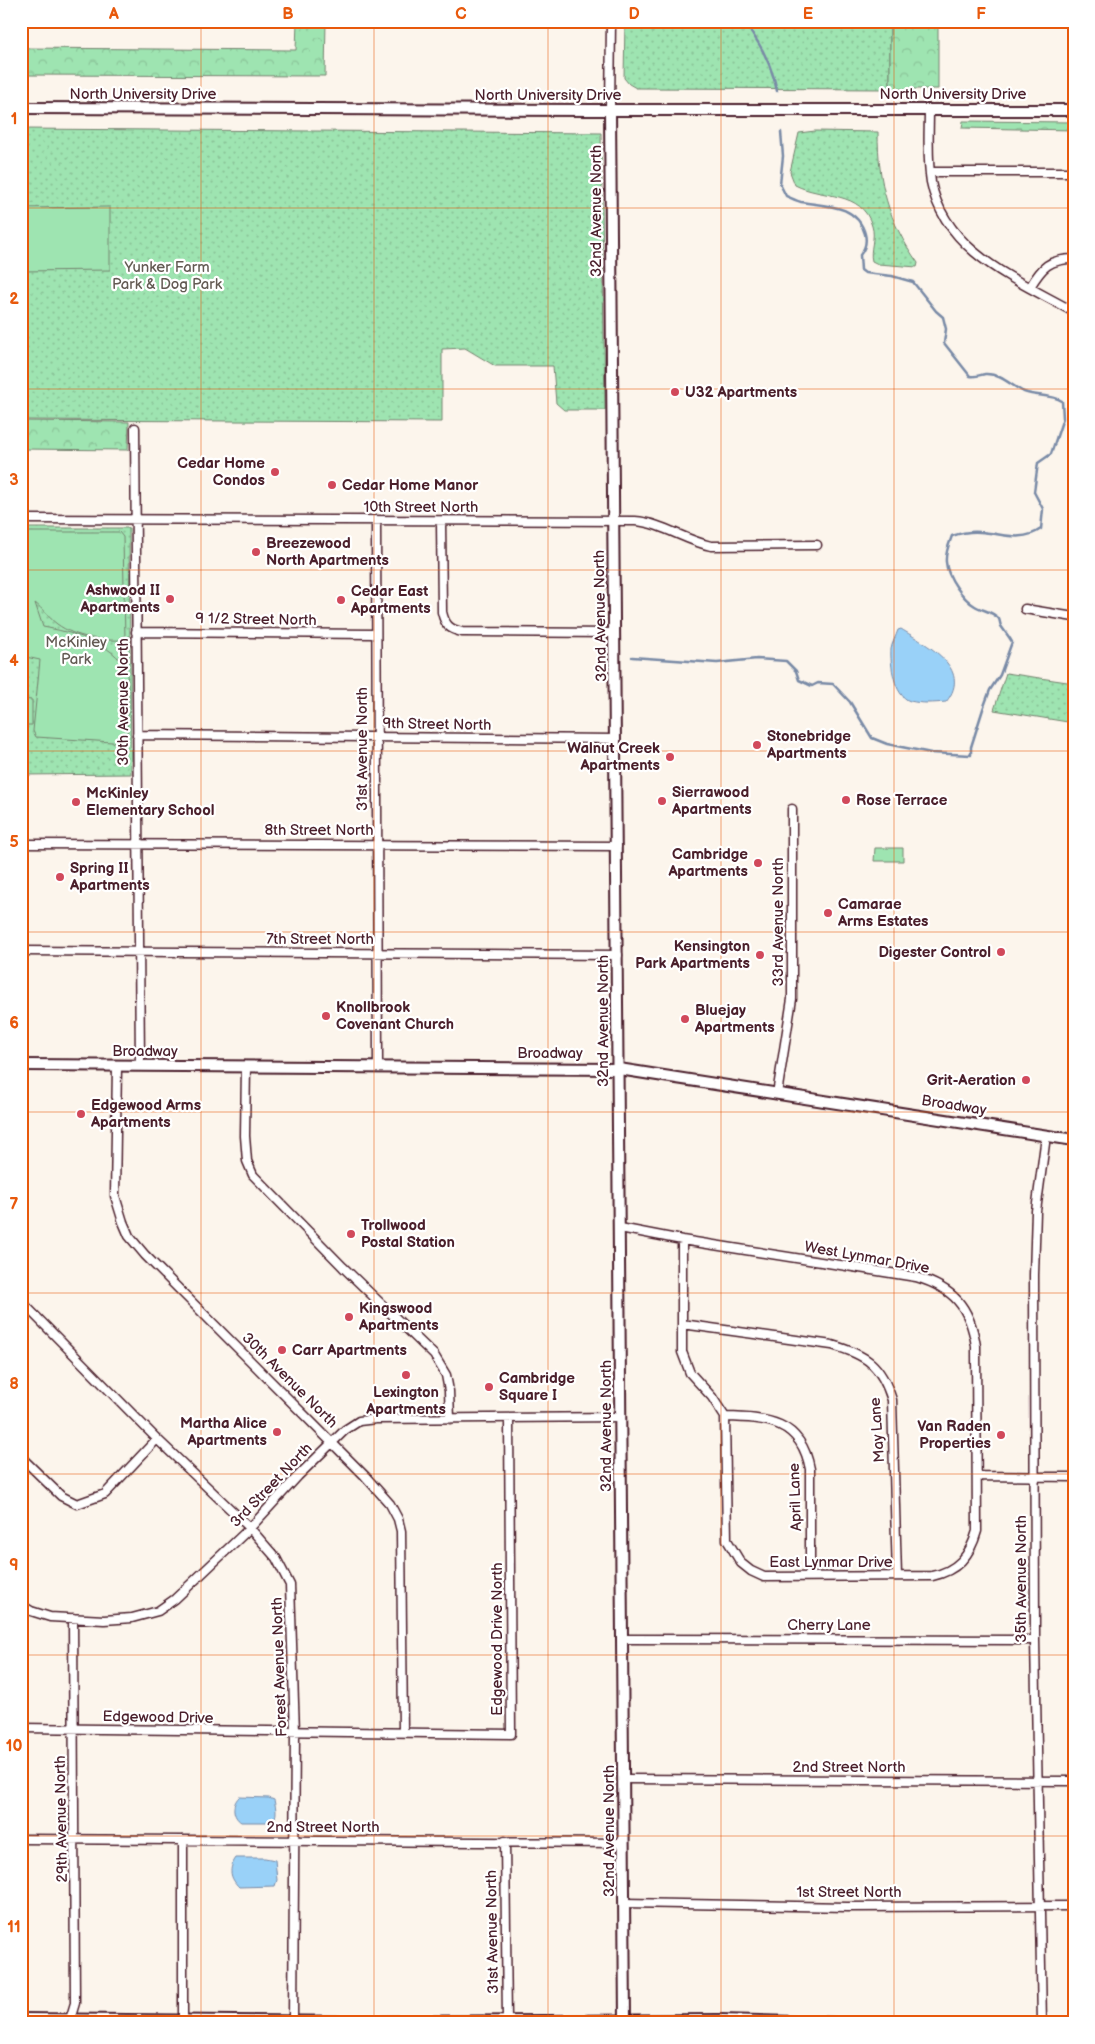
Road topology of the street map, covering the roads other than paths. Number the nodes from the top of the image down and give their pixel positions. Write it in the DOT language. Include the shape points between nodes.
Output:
graph roads {
  1 [pos="612,21"];
  2 [pos="21,108"];
  3 [pos="929,109"];
  4 [pos="610,110"];
  5 [pos="1074,110"];
  6 [pos="930,172"];
  7 [pos="1074,172"];
  8 [pos="1074,259"];
  9 [pos="1030,287"];
  10 [pos="1074,312"];
  11 [pos="135,428"];
  12 [pos="21,519"];
  13 [pos="136,521"];
  14 [pos="376,521"];
  15 [pos="441,521"];
  16 [pos="614,522"];
  17 [pos="817,545"];
  18 [pos="1025,609"];
  19 [pos="1074,617"];
  20 [pos="136,632"];
  21 [pos="615,633"];
  22 [pos="375,634"];
  23 [pos="137,735"];
  24 [pos="376,737"];
  25 [pos="616,739"];
  26 [pos="792,809"];
  27 [pos="21,844"];
  28 [pos="376,844"];
  29 [pos="138,845"];
  30 [pos="617,846"];
  31 [pos="21,951"];
  32 [pos="139,951"];
  33 [pos="377,952"];
  34 [pos="618,955"];
  35 [pos="21,1065"];
  36 [pos="117,1066"];
  37 [pos="140,1066"];
  38 [pos="246,1066"];
  39 [pos="378,1067"];
  40 [pos="619,1069"];
  41 [pos="777,1094"];
  42 [pos="1046,1136"];
  43 [pos="1074,1140"];
  44 [pos="620,1228"];
  45 [pos="682,1240"];
  46 [pos="21,1301"];
  47 [pos="682,1324"];
  48 [pos="621,1417"];
  49 [pos="725,1417"];
  50 [pos="509,1418"];
  51 [pos="450,1419"];
  52 [pos="157,1439"];
  53 [pos="332,1442"];
  54 [pos="21,1457"];
  55 [pos="977,1476"];
  56 [pos="1035,1476"];
  57 [pos="1074,1477"];
  58 [pos="250,1528"];
  59 [pos="810,1576"];
  60 [pos="897,1576"];
  61 [pos="21,1605"];
  62 [pos="73,1618"];
  63 [pos="623,1639"];
  64 [pos="1035,1640"];
  65 [pos="21,1728"];
  66 [pos="74,1729"];
  67 [pos="295,1732"];
  68 [pos="403,1732"];
  69 [pos="624,1779"];
  70 [pos="1038,1781"];
  71 [pos="1074,1781"];
  72 [pos="21,1839"];
  73 [pos="75,1840"];
  74 [pos="183,1840"];
  75 [pos="294,1840"];
  76 [pos="504,1841"];
  77 [pos="624,1843"];
  78 [pos="624,1903"];
  79 [pos="1040,1906"];
  80 [pos="1074,1906"];
  81 [pos="21,2019"];
  82 [pos="183,2019"];
  83 [pos="70,2021"];
  84 [pos="294,2021"];
  85 [pos="507,2022"];
  86 [pos="625,2022"];
  87 [pos="836,2023"];
  88 [pos="1042,2023"];
  1 -- 4 [label="street, 32nd Avenue North"];
  2 -- 4 [label="street, North University Drive"];
  3 -- 4 [label="street, North University Drive"];
  3 -- 5 [label="street, North University Drive"];
  3 -- 6 [label="street"];
  4 -- 16 [label="street, 32nd Avenue North"];
  6 -- 7 [label="street"];
  6 -- 9 [label="street" via="938,206 966,246 983,260"];
  8 -- 9 [label="street" via="1053,262 1044,267"];
  9 -- 10 [label="street"];
  11 -- 13 [label="street, 30th Avenue North"];
  12 -- 13 [label="street, 10th Street North"];
  13 -- 14 [label="street, 10th Street North"];
  13 -- 20 [label="street, 30th Avenue North"];
  14 -- 15 [label="street, 10th Street North"];
  14 -- 22 [label="street, 31st Avenue North"];
  15 -- 16 [label="street, 10th Street North"];
  15 -- 21 [label="street" via="442,612 444,623 451,630"];
  16 -- 17 [label="street, 10th Street North" via="648,522 711,546"];
  16 -- 21 [label="street, 32nd Avenue North"];
  18 -- 19 [label="street"];
  20 -- 22 [label="street, 9 1/2 Street North"];
  20 -- 23 [label="street, 30th Avenue North"];
  21 -- 25 [label="street, 32nd Avenue North"];
  22 -- 24 [label="street, 31st Avenue North"];
  23 -- 24 [label="street, 9th Street North"];
  23 -- 29 [label="street, 30th Avenue North"];
  24 -- 25 [label="street, 9th Street North"];
  24 -- 28 [label="street, 31st Avenue North"];
  25 -- 30 [label="street, 32nd Avenue North"];
  26 -- 41 [label="street, 33rd Avenue North" via="792,999"];
  27 -- 29 [label="street, 8th Street North"];
  28 -- 29 [label="street, 8th Street North"];
  28 -- 30 [label="street, 8th Street North"];
  28 -- 33 [label="street, 31st Avenue North"];
  29 -- 32 [label="street, 30th Avenue North"];
  30 -- 34 [label="street, 32nd Avenue North"];
  31 -- 32 [label="street, 7th Street North"];
  32 -- 33 [label="street, 7th Street North"];
  32 -- 37 [label="street, 30th Avenue North"];
  33 -- 34 [label="street, 7th Street North"];
  33 -- 39 [label="street, 31st Avenue North"];
  34 -- 40 [label="street, 32nd Avenue North"];
  35 -- 36 [label="street, Broadway"];
  36 -- 37 [label="street, Broadway"];
  36 -- 53 [label="street, 30th Avenue North" via="115,1196 129,1236"];
  37 -- 38 [label="street, Broadway"];
  38 -- 39 [label="street, Broadway"];
  38 -- 51 [label="street" via="245,1136 247,1161 253,1175 434,1355 446,1375"];
  39 -- 40 [label="street, Broadway"];
  40 -- 41 [label="street, Broadway"];
  40 -- 44 [label="street, 32nd Avenue North"];
  41 -- 42 [label="street, Broadway"];
  42 -- 43 [label="street, Broadway"];
  42 -- 56 [label="street, 35th Avenue North" via="1036,1211"];
  44 -- 45 [label="street, West Lynmar Drive"];
  44 -- 48 [label="street, 32nd Avenue North"];
  45 -- 47 [label="street"];
  45 -- 55 [label="street, West Lynmar Drive" via="916,1277 946,1289 958,1300 974,1330"];
  46 -- 52 [label="street, Forest Avenue North"];
  47 -- 49 [label="street" via="682,1352 690,1373"];
  47 -- 60 [label="street, May Lane" via="832,1345 872,1362 887,1385 892,1400"];
  48 -- 50 [label="street, 3rd Street North"];
  48 -- 63 [label="street, 32nd Avenue North"];
  49 -- 59 [label="street, April Lane" via="753,1418 785,1427 807,1452 810,1469"];
  49 -- 59 [label="street, East Lynmar Drive" via="727,1540 741,1563 751,1571 764,1576"];
  50 -- 51 [label="street, 3rd Street North"];
  50 -- 68 [label="street, Edgewood Drive North" via="511,1734"];
  51 -- 53 [label="street, 3rd Street North" via="359,1421"];
  52 -- 54 [label="street" via="105,1494 77,1504 61,1496"];
  52 -- 58 [label="street, Forest Avenue North"];
  53 -- 58 [label="street, 3rd Street North"];
  53 -- 68 [label="street, 30th Avenue North" via="384,1497 398,1519 402,1550"];
  55 -- 56 [label="street"];
  55 -- 60 [label="street, East Lynmar Drive" via="977,1531 967,1556 945,1573"];
  56 -- 57 [label="street"];
  56 -- 64 [label="street, 35th Avenue North"];
  58 -- 62 [label="street, 3rd Street North" via="158,1611 132,1618"];
  58 -- 67 [label="street, Forest Avenue North" via="276,1558 290,1585"];
  59 -- 60 [label="street, East Lynmar Drive"];
  61 -- 62 [label="street, 3rd Street North" via="50,1617"];
  62 -- 66 [label="street, 29th Avenue North"];
  63 -- 64 [label="street, Cherry Lane"];
  63 -- 69 [label="street, 32nd Avenue North"];
  64 -- 70 [label="street, 35th Avenue North"];
  65 -- 66 [label="street, Edgewood Drive"];
  66 -- 67 [label="street, Edgewood Drive"];
  66 -- 73 [label="street, 29th Avenue North"];
  67 -- 68 [label="street, Edgewood Drive North"];
  67 -- 75 [label="street, Forest Avenue North"];
  69 -- 70 [label="street, 2nd Street North"];
  69 -- 77 [label="street, 32nd Avenue North"];
  70 -- 71 [label="street, 2nd Street North"];
  70 -- 79 [label="street, 35th Avenue North"];
  72 -- 73 [label="street, 2nd Street North"];
  73 -- 74 [label="street, 2nd Street North"];
  73 -- 83 [label="street, 29th Avenue North" via="75,2002"];
  74 -- 75 [label="street, 2nd Street North"];
  74 -- 82 [label="street"];
  75 -- 76 [label="street, 2nd Street North"];
  75 -- 84 [label="street, Forest Avenue North"];
  76 -- 77 [label="street, 2nd Street North"];
  76 -- 85 [label="street, 31st Avenue North"];
  77 -- 78 [label="street, 32nd Avenue North"];
  78 -- 79 [label="street, 1st Street North"];
  78 -- 86 [label="street, 32nd Avenue North"];
  79 -- 80 [label="street, 1st Street North"];
  79 -- 88 [label="street, 35th Avenue North"];
  81 -- 83 [label="street"];
  82 -- 83 [label="street"];
  82 -- 84 [label="street"];
  84 -- 85 [label="street"];
  85 -- 86 [label="street"];
  86 -- 87 [label="street"];
}
